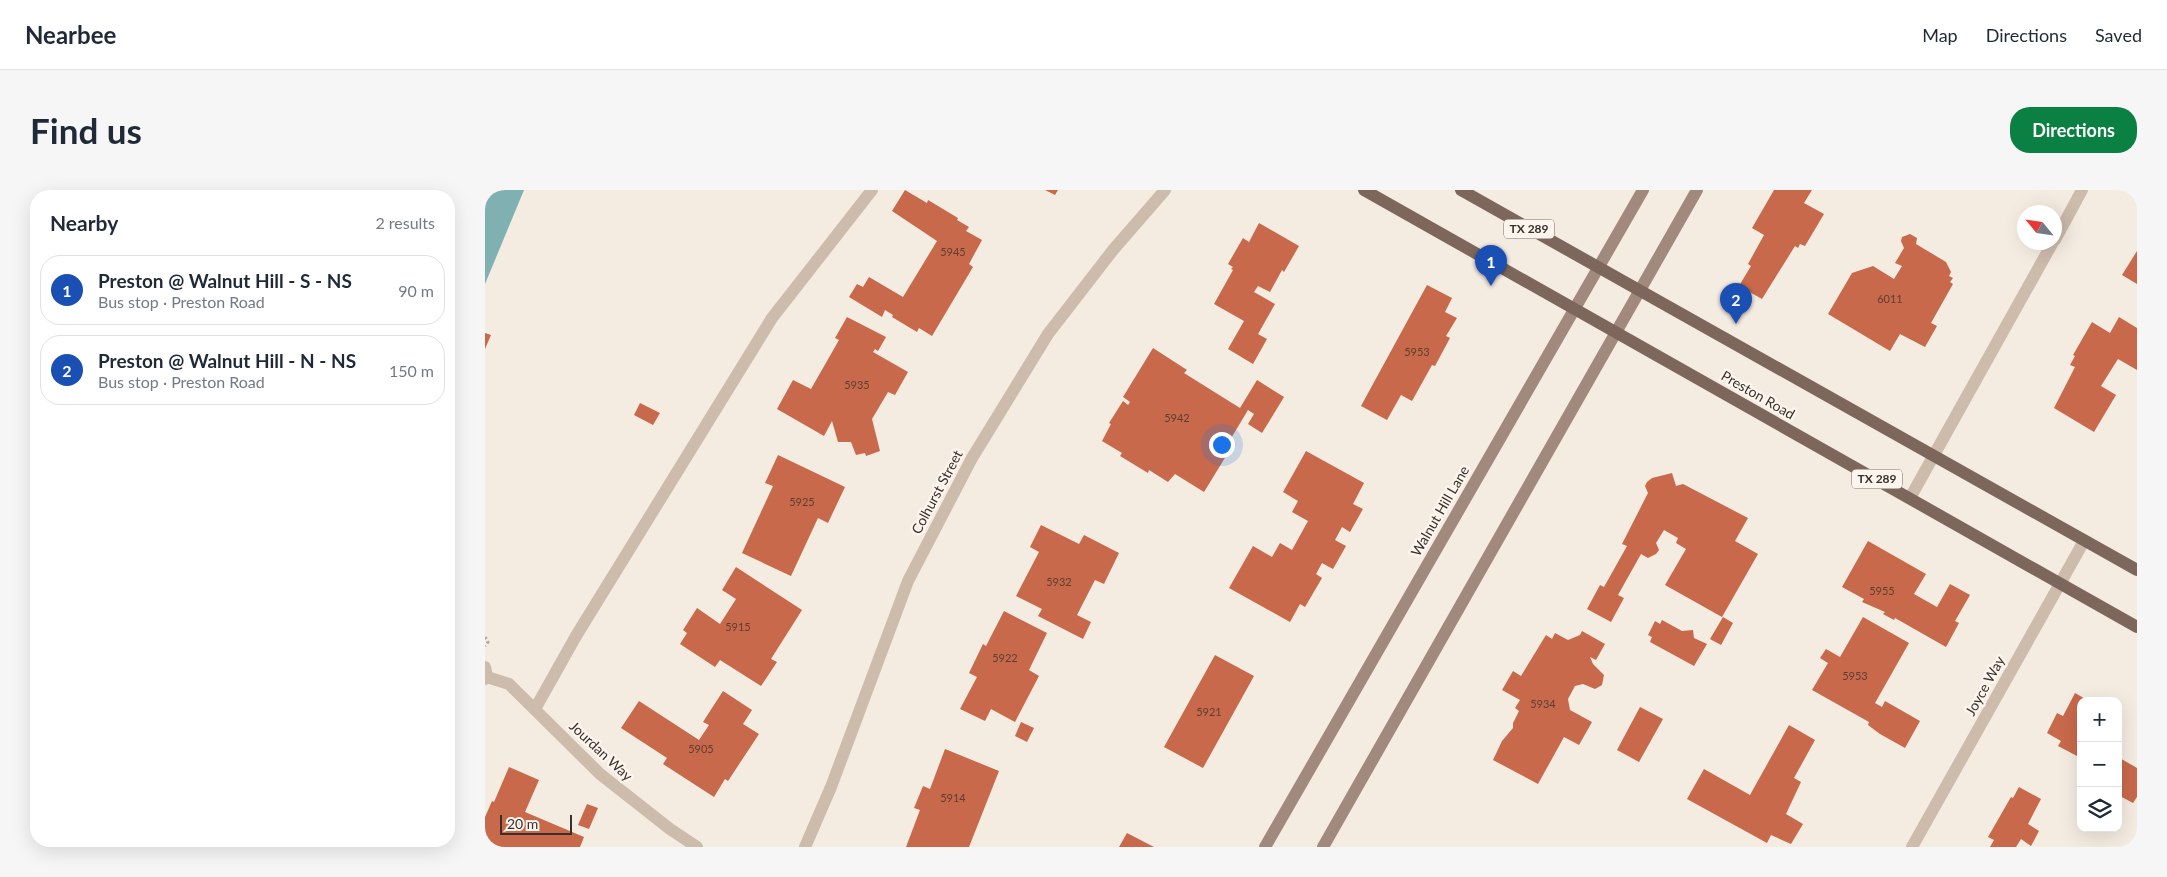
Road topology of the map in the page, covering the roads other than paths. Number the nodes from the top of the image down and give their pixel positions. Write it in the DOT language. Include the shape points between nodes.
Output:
graph roads {
  1 [pos="872,190"];
  2 [pos="1165,190"];
  3 [pos="1364,190"];
  4 [pos="1461,190"];
  5 [pos="1643,190"];
  6 [pos="1697,190"];
  7 [pos="2082,190"];
  8 [pos="2062,226"];
  9 [pos="2049,250"];
  10 [pos="1598,267"];
  11 [pos="1641,291"];
  12 [pos="1574,307"];
  13 [pos="1618,332"];
  14 [pos="1933,456"];
  15 [pos="1910,498"];
  16 [pos="2085,541"];
  17 [pos="2137,570"];
  18 [pos="2060,583"];
  19 [pos="2137,627"];
  20 [pos="486,674"];
  21 [pos="535,709"];
  22 [pos="697,847"];
  23 [pos="805,847"];
  24 [pos="1265,847"];
  25 [pos="1323,847"];
  26 [pos="1913,847"];
  1 -- 21 [label="street" via="772,318 576,636"];
  2 -- 23 [label="street, Colhurst Street" via="1113,250 1048,334 972,458 908,581"];
  3 -- 12 [label="main road, Preston Road / TX 289"];
  4 -- 10 [label="main road, TX 289"];
  5 -- 10 [label="main road, Walnut Hill Lane"];
  6 -- 11 [label="main road"];
  7 -- 8 [label="street"];
  9 -- 14 [label="street"];
  10 -- 11 [label="main road, TX 289"];
  10 -- 12 [label="main road, Walnut Hill Lane"];
  11 -- 13 [label="main road"];
  11 -- 14 [label="main road, TX 289"];
  12 -- 13 [label="main road, Preston Road / TX 289"];
  12 -- 24 [label="main road, Walnut Hill Lane"];
  13 -- 15 [label="main road, Preston Road / TX 289"];
  13 -- 25 [label="main road"];
  14 -- 15 [label="street"];
  14 -- 16 [label="main road, TX 289"];
  15 -- 18 [label="main road, Preston Road / TX 289"];
  16 -- 17 [label="main road, TX 289"];
  16 -- 18 [label="street, Joyce Way"];
  18 -- 19 [label="main road, Preston Road / TX 289"];
  18 -- 26 [label="street, Joyce Way"];
  20 -- 21 [label="street, Jourdan Way" via="509,684"];
  21 -- 22 [label="street, Jourdan Way" via="600,774"];
}
